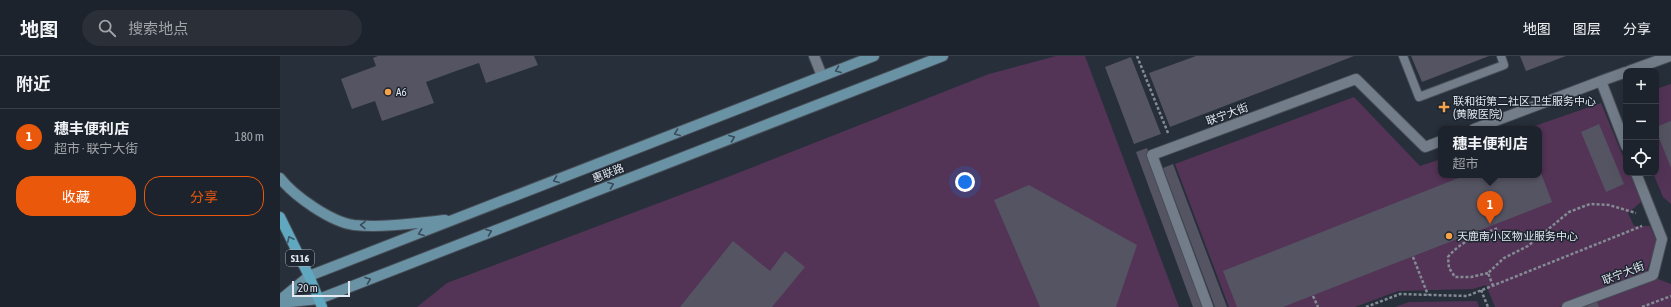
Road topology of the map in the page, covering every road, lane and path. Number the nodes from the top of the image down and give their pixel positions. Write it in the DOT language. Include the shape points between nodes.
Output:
graph roads {
  1 [pos="814,56"];
  2 [pos="874,56"];
  3 [pos="944,56"];
  4 [pos="1137,56"];
  5 [pos="1403,56"];
  6 [pos="1500,56"];
  7 [pos="1670,56"];
  8 [pos="1638,68"];
  9 [pos="1623,73"];
  10 [pos="822,76"];
  11 [pos="1601,81"];
  12 [pos="1482,126"];
  13 [pos="1624,140"];
  14 [pos="1438,142"];
  15 [pos="1174,147"];
  16 [pos="1637,176"];
  17 [pos="280,178"];
  18 [pos="280,217"];
  19 [pos="457,219"];
  20 [pos="1655,221"];
  21 [pos="1498,228"];
  22 [pos="1413,257"];
  23 [pos="1488,273"];
  24 [pos="309,276"];
  25 [pos="1493,286"];
  26 [pos="1481,290"];
  27 [pos="1428,295"];
  28 [pos="1314,296"];
  29 [pos="1671,296"];
  30 [pos="280,300"];
  31 [pos="280,303"];
  32 [pos="321,303"];
  33 [pos="1208,307"];
  34 [pos="1318,307"];
  35 [pos="1366,307"];
  36 [pos="1488,307"];
  37 [pos="1567,307"];
  38 [pos="1642,307"];
  1 -- 10 [label="street"];
  2 -- 10 [label="street, 惠联路, one-way"];
  32 -- 3 [label="street, 惠联路, one-way"];
  4 -- 15 [label="path"];
  5 -- 6 [label="lane" via="1419,97 1504,65"];
  7 -- 8 [label="street"];
  9 -- 11 [label="street"];
  10 -- 19 [label="street, 惠联路, one-way"];
  11 -- 12 [label="street"];
  11 -- 13 [label="street"];
  14 -- 15 [label="street, 联宁大街" via="1425,147 1356,79"];
  15 -- 33 [label="street, 联宁大街" via="1152,155"];
  16 -- 20 [label="street, 联宁大街"];
  19 -- 17 [label="street, one-way" via="353,225 328,216 308,204"];
  24 -- 18 [label="main road, S116, one-way"];
  19 -- 24 [label="street, 惠联路, one-way"];
  20 -- 23 [label="path" via="1609,205 1590,204 1569,212 1528,246 1504,258"];
  20 -- 25 [label="path"];
  20 -- 37 [label="street, 联宁大街" via="1662,239 1653,275"];
  21 -- 23 [label="path" via="1471,238 1448,257 1449,268 1455,277"];
  22 -- 27 [label="path"];
  23 -- 25 [label="path"];
  24 -- 30 [label="street, 惠联路"];
  24 -- 32 [label="main road, S116"];
  25 -- 26 [label="path"];
  26 -- 27 [label="path" via="1467,296"];
  26 -- 36 [label="path"];
  27 -- 35 [label="path" via="1400,294"];
  28 -- 34 [label="path"];
  29 -- 38 [label="path"];
  31 -- 32 [label="street, 惠联路"];
}
